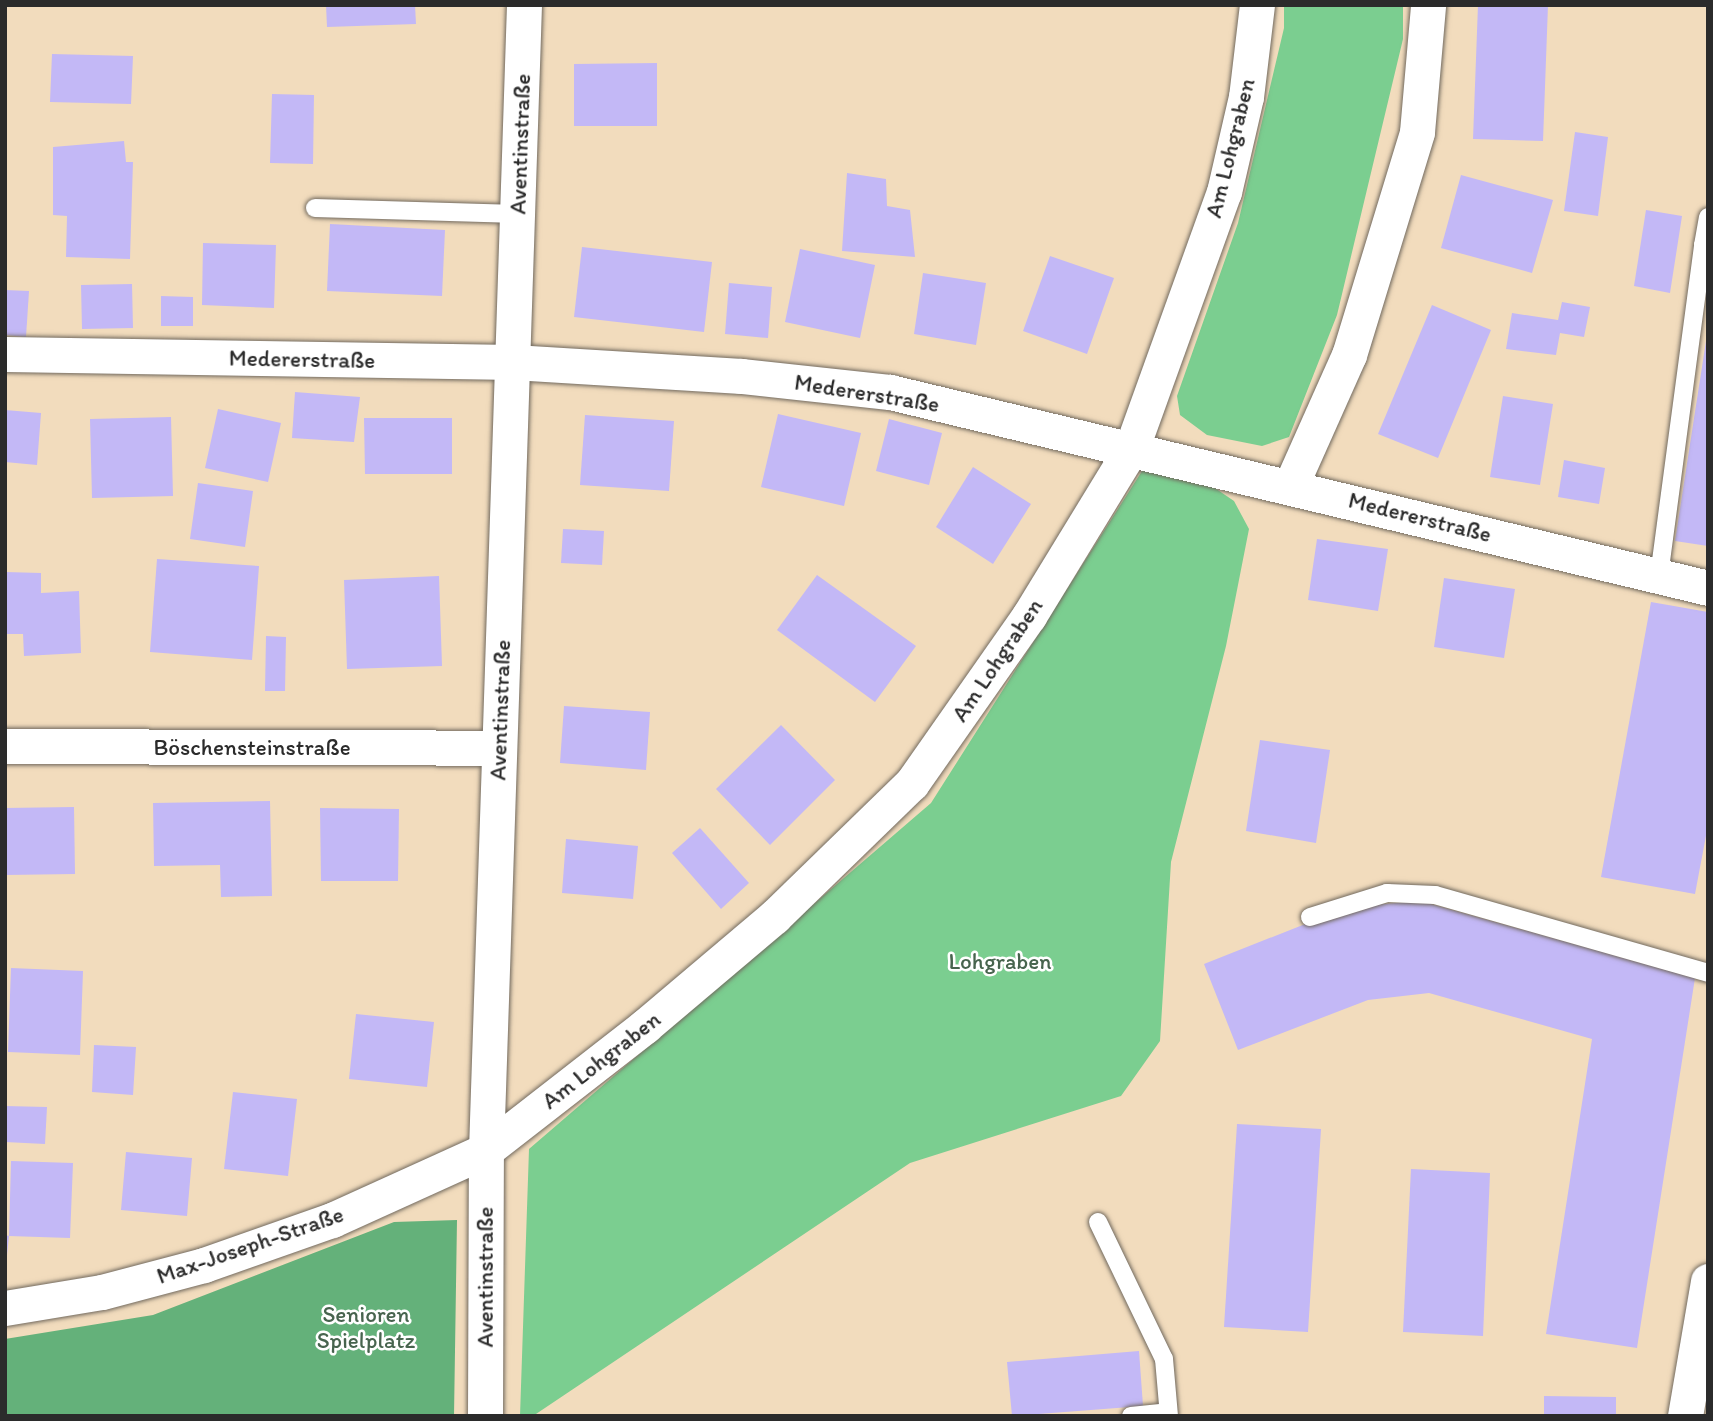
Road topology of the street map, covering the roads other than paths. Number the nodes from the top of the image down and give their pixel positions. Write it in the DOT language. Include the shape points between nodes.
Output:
graph roads {
  1 [pos="524,5"];
  2 [pos="1257,5"];
  3 [pos="1428,5"];
  4 [pos="315,208"];
  5 [pos="517,214"];
  6 [pos="1708,217"];
  7 [pos="1706,246"];
  8 [pos="5,354"];
  9 [pos="513,362"];
  10 [pos="1132,447"];
  11 [pos="1291,485"];
  12 [pos="1659,576"];
  13 [pos="1708,588"];
  14 [pos="5,746"];
  15 [pos="499,748"];
  16 [pos="1310,917"];
  17 [pos="1708,972"];
  18 [pos="486,1150"];
  19 [pos="1098,1222"];
  20 [pos="1707,1289"];
  21 [pos="5,1308"];
  22 [pos="1168,1414"];
  23 [pos="485,1416"];
  24 [pos="1131,1416"];
  25 [pos="1685,1416"];
  1 -- 5 [label="street, Aventinstraße"];
  2 -- 10 [label="street, Am Lohgraben" via="1246,97 1224,192"];
  3 -- 11 [label="street" via="1417,132 1349,355"];
  4 -- 5 [label="lane"];
  5 -- 9 [label="street, Aventinstraße"];
  6 -- 7 [label="lane"];
  7 -- 12 [label="lane"];
  8 -- 9 [label="street, Medererstraße"];
  9 -- 10 [label="street, Medererstraße" via="743,376 890,392"];
  9 -- 15 [label="street, Aventinstraße"];
  10 -- 11 [label="street, Medererstraße"];
  10 -- 18 [label="street, Am Lohgraben" via="1029,616 912,783 774,917 645,1026"];
  11 -- 12 [label="street, Medererstraße"];
  12 -- 13 [label="street, Medererstraße"];
  14 -- 15 [label="street, Böschensteinstraße"];
  15 -- 18 [label="street, Aventinstraße"];
  16 -- 17 [label="lane" via="1387,893 1435,895"];
  18 -- 21 [label="street, Max-Joseph-Straße" via="332,1220 204,1265 102,1292"];
  18 -- 23 [label="street, Aventinstraße"];
  19 -- 22 [label="lane" via="1164,1359"];
  20 -- 25 [label="street"];
  22 -- 24 [label="lane"];
}
